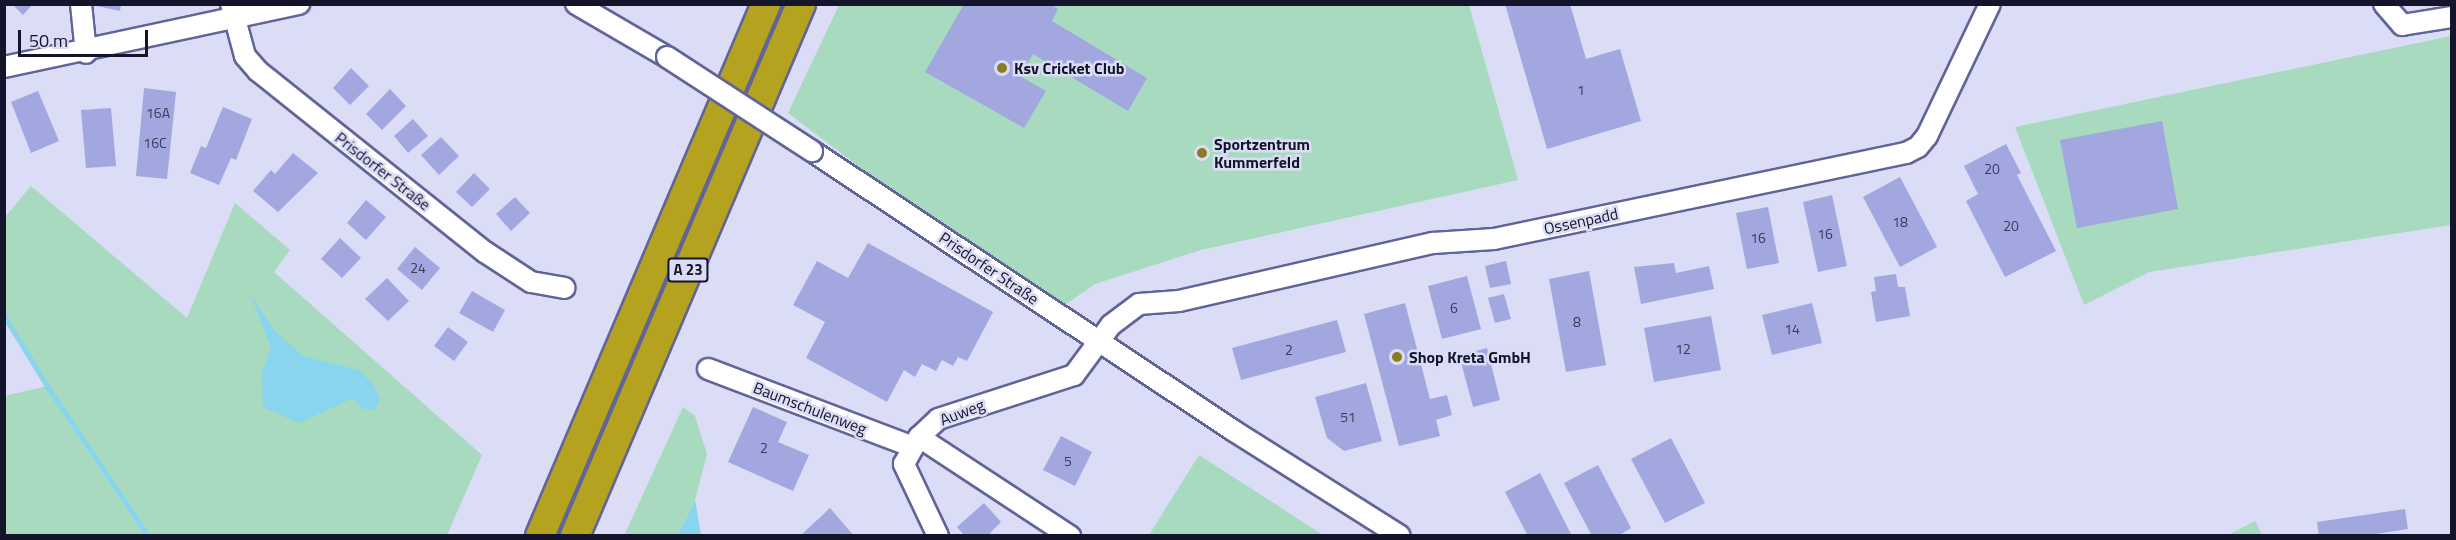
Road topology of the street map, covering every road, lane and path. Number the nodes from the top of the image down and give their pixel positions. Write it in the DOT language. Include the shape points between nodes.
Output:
graph roads {
  1 [pos="81,4"];
  2 [pos="299,4"];
  3 [pos="576,4"];
  4 [pos="766,4"];
  5 [pos="801,4"];
  6 [pos="1990,4"];
  7 [pos="2384,4"];
  8 [pos="232,11"];
  9 [pos="2451,17"];
  10 [pos="86,52"];
  11 [pos="4,67"];
  12 [pos="564,288"];
  13 [pos="1100,341"];
  14 [pos="708,369"];
  15 [pos="915,442"];
  16 [pos="540,536"];
  17 [pos="575,536"];
  18 [pos="938,536"];
  19 [pos="1070,536"];
  20 [pos="1400,536"];
  1 -- 10 [label="street"];
  2 -- 8 [label="street"];
  3 -- 13 [label="street, Prisdorfer Straße, bridge" via="667,57"];
  4 -- 16 [label="highway, A 23"];
  5 -- 17 [label="highway, A 23"];
  6 -- 13 [label="street, Ossenpadd" via="1926,136 1918,147 1906,153 1494,239 1433,243 1179,301 1138,304 1111,325"];
  7 -- 9 [label="street" via="2402,25"];
  8 -- 10 [label="street"];
  8 -- 12 [label="street, Prisdorfer Straße" via="245,56 258,71 485,252 531,282"];
  10 -- 11 [label="street"];
  13 -- 15 [label="street, Auweg" via="1074,375 938,419"];
  13 -- 20 [label="street, Prisdorfer Straße"];
  14 -- 15 [label="street, Baumschulenweg"];
  15 -- 18 [label="street" via="904,464"];
  15 -- 19 [label="street, Baumschulenweg"];
}
